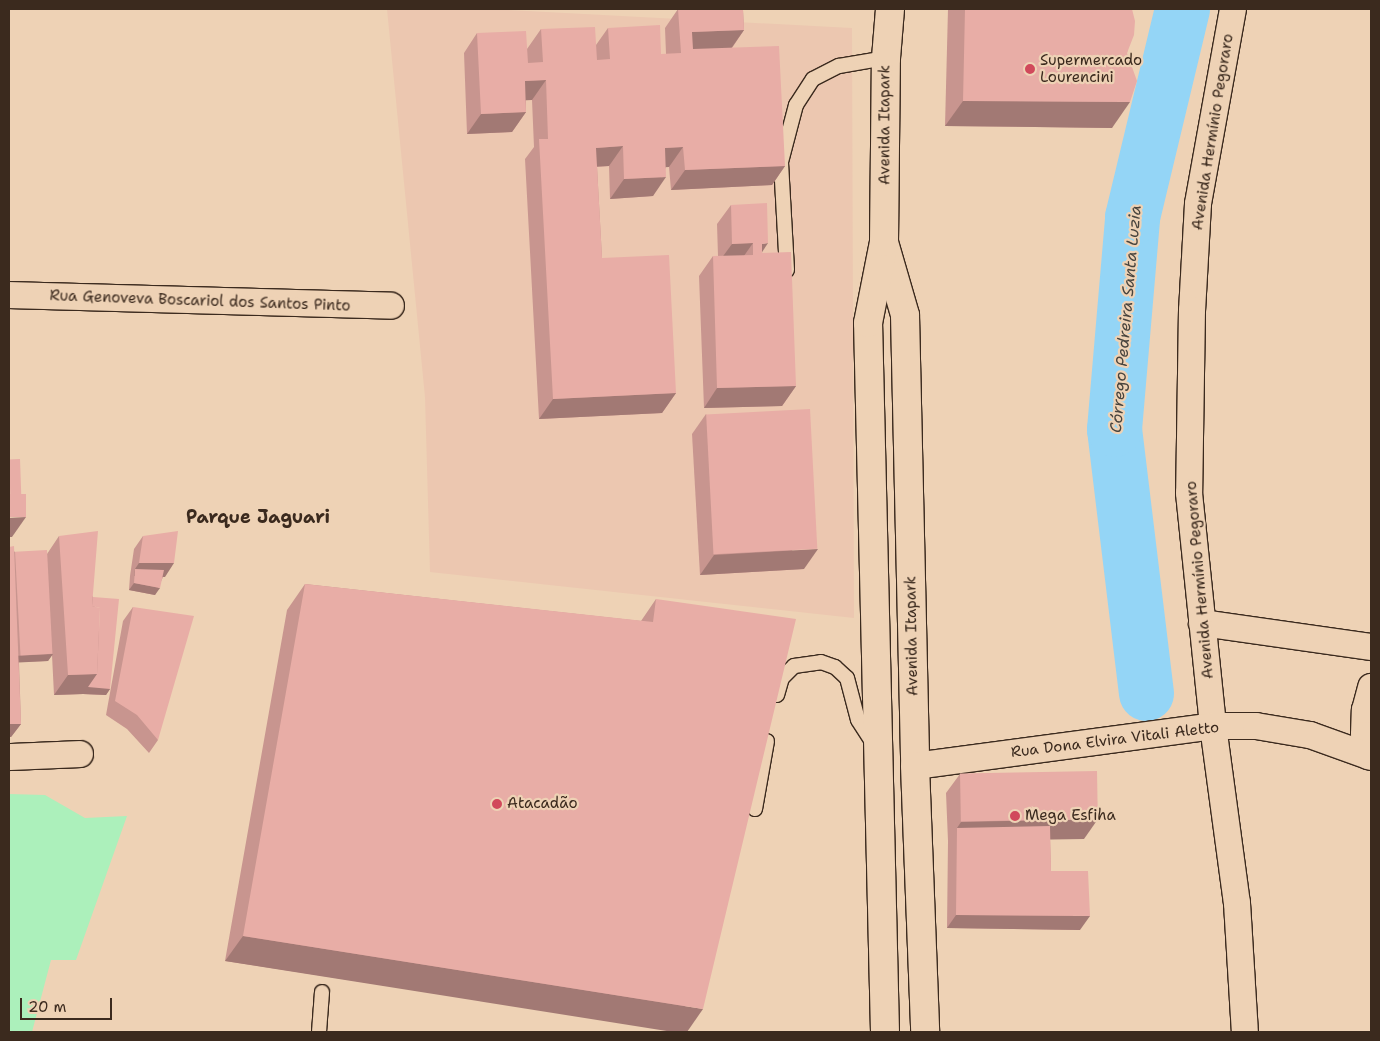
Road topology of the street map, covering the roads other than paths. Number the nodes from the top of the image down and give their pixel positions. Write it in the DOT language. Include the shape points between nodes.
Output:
graph roads {
  1 [pos="890,9"];
  2 [pos="1233,9"];
  3 [pos="886,58"];
  4 [pos="884,242"];
  5 [pos="788,284"];
  6 [pos="9,295"];
  7 [pos="391,306"];
  8 [pos="1202,623"];
  9 [pos="1371,647"];
  10 [pos="1371,687"];
  11 [pos="773,713"];
  12 [pos="1213,726"];
  13 [pos="768,732"];
  14 [pos="878,752"];
  15 [pos="80,754"];
  16 [pos="1369,756"];
  17 [pos="9,757"];
  18 [pos="915,766"];
  19 [pos="755,809"];
  20 [pos="322,992"];
  21 [pos="319,1032"];
  22 [pos="885,1032"];
  23 [pos="925,1032"];
  24 [pos="1245,1032"];
  1 -- 3 [label="main road, Avenida Itapark"];
  2 -- 8 [label="street, Avenida Hermínio Pegoraro" via="1198,204 1192,310 1189,493"];
  3 -- 4 [label="main road, Avenida Itapark"];
  3 -- 5 [label="lane" via="839,66 813,79 796,105 781,162"];
  4 -- 14 [label="main road, Avenida Itapark" via="868,323"];
  4 -- 18 [label="main road, Avenida Itapark" via="905,314"];
  6 -- 7 [label="street, Rua Genoveva Boscariol dos Santos Pinto"];
  8 -- 9 [label="street"];
  8 -- 12 [label="street, Avenida Hermínio Pegoraro"];
  10 -- 16 [label="street" via="1365,710 1364,734"];
  11 -- 14 [label="lane" via="782,678 794,666 821,662 835,667 847,678 858,720"];
  12 -- 16 [label="street, Rua Dona Elvira Vitali Aletto" via="1256,726 1310,735"];
  12 -- 18 [label="street, Rua Dona Elvira Vitali Aletto"];
  12 -- 24 [label="street, Avenida Hermínio Pegoraro" via="1237,903"];
  13 -- 19 [label="lane"];
  14 -- 22 [label="main road, Avenida Itapark"];
  15 -- 17 [label="street"];
  18 -- 23 [label="main road, Avenida Itapark"];
  20 -- 21 [label="lane"];
}
